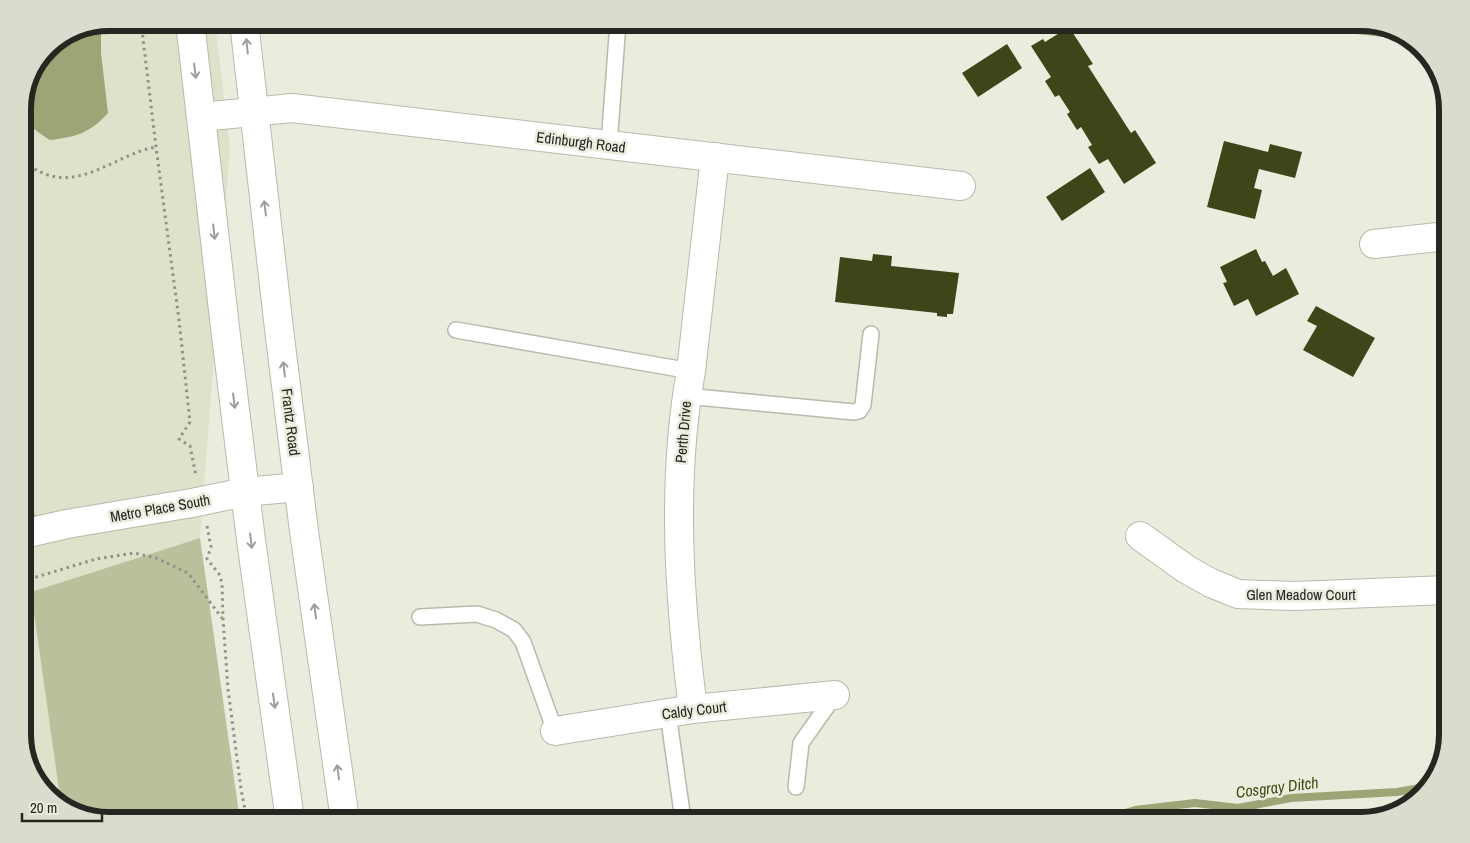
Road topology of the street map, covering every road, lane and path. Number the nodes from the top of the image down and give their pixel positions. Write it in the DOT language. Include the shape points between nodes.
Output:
graph roads {
  1 [pos="142,31"];
  2 [pos="191,31"];
  3 [pos="245,31"];
  4 [pos="617,31"];
  5 [pos="254,113"];
  6 [pos="201,117"];
  7 [pos="609,145"];
  8 [pos="156,147"];
  9 [pos="715,157"];
  10 [pos="31,167"];
  11 [pos="961,186"];
  12 [pos="1439,237"];
  13 [pos="1374,244"];
  14 [pos="456,330"];
  15 [pos="871,334"];
  16 [pos="688,383"];
  17 [pos="299,487"];
  18 [pos="245,492"];
  19 [pos="201,501"];
  20 [pos="31,532"];
  21 [pos="1140,536"];
  22 [pos="31,579"];
  23 [pos="1439,590"];
  24 [pos="420,617"];
  25 [pos="223,619"];
  26 [pos="835,695"];
  27 [pos="681,710"];
  28 [pos="554,731"];
  29 [pos="796,787"];
  30 [pos="245,812"];
  31 [pos="289,812"];
  32 [pos="343,812"];
  33 [pos="683,812"];
  1 -- 8 [label="path"];
  2 -- 6 [label="street, one-way"];
  5 -- 3 [label="street, Frantz Road, one-way"];
  4 -- 7 [label="lane"];
  5 -- 6 [label="street, Edinburgh Road"];
  5 -- 7 [label="street, Edinburgh Road" via="292,108"];
  17 -- 5 [label="street, Frantz Road, one-way"];
  6 -- 18 [label="street, one-way"];
  7 -- 9 [label="street, Edinburgh Road"];
  8 -- 10 [label="path" via="74,178 49,175"];
  8 -- 19 [label="path" via="190,422 179,439 190,446"];
  9 -- 11 [label="street, Edinburgh Road"];
  9 -- 16 [label="street, Perth Drive"];
  12 -- 13 [label="street"];
  14 -- 16 [label="lane"];
  15 -- 16 [label="lane" via="863,405 859,411"];
  16 -- 27 [label="street, Perth Drive" via="679,486 680,571 686,654"];
  17 -- 18 [label="street, Metro Place South"];
  32 -- 17 [label="street, Frantz Road, one-way"];
  18 -- 19 [label="street, Metro Place South"];
  18 -- 31 [label="street, one-way"];
  19 -- 20 [label="street, Metro Place South"];
  19 -- 25 [label="path" via="211,547 208,559 222,583"];
  21 -- 23 [label="street, Glen Meadow Court" via="1186,569 1238,594 1295,596"];
  22 -- 25 [label="path" via="96,559 134,553 156,558 188,573"];
  24 -- 28 [label="lane" via="477,614 514,630 523,642"];
  25 -- 30 [label="path" via="228,689"];
  26 -- 27 [label="street, Caldy Court"];
  26 -- 29 [label="lane" via="801,743"];
  27 -- 28 [label="street, Caldy Court"];
  27 -- 33 [label="lane"];
}
